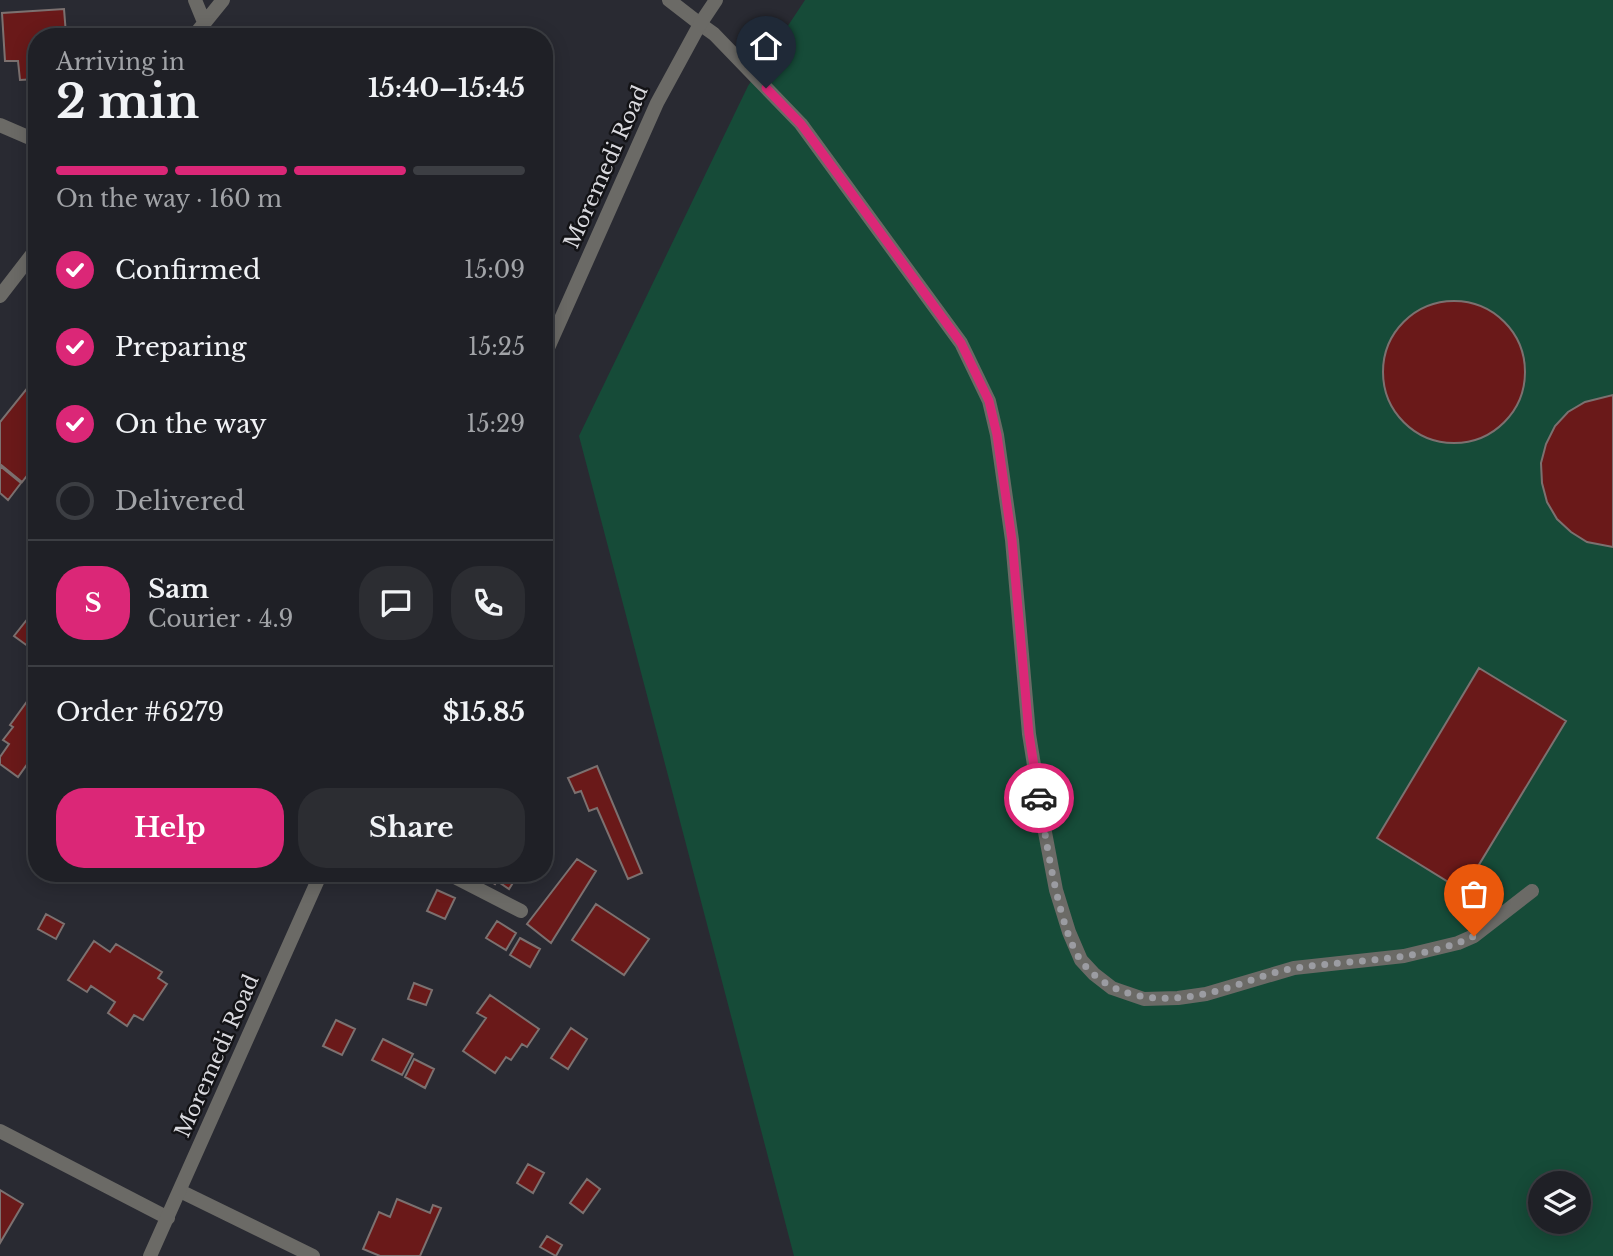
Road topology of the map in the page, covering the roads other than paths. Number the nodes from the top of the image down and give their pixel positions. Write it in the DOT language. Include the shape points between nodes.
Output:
graph roads {
  1 [pos="195,0"];
  2 [pos="223,0"];
  3 [pos="669,0"];
  4 [pos="716,0"];
  5 [pos="204,22"];
  6 [pos="700,24"];
  7 [pos="200,28"];
  8 [pos="0,125"];
  9 [pos="28,137"];
  10 [pos="28,260"];
  11 [pos="0,296"];
  12 [pos="553,337"];
  13 [pos="317,882"];
  14 [pos="465,882"];
  15 [pos="1532,891"];
  16 [pos="521,911"];
  17 [pos="0,1132"];
  18 [pos="180,1191"];
  19 [pos="168,1218"];
  20 [pos="150,1256"];
  21 [pos="313,1256"];
  1 -- 5 [label="street"];
  2 -- 5 [label="street"];
  3 -- 6 [label="street"];
  4 -- 6 [label="street, Moremedi Road"];
  5 -- 7 [label="street"];
  6 -- 12 [label="street, Moremedi Road" via="657,103"];
  6 -- 15 [label="street" via="801,124 961,343 989,401 1012,540 1029,734 1044,827 1069,932 1081,960 1094,974 1112,988 1144,999 1206,994 1294,968 1404,956 1458,943"];
  8 -- 9 [label="street"];
  10 -- 11 [label="street"];
  13 -- 18 [label="street, Moremedi Road"];
  14 -- 16 [label="street"];
  17 -- 19 [label="street"];
  18 -- 19 [label="street, Moremedi Road"];
  18 -- 21 [label="street"];
  19 -- 20 [label="street, Moremedi Road"];
}
